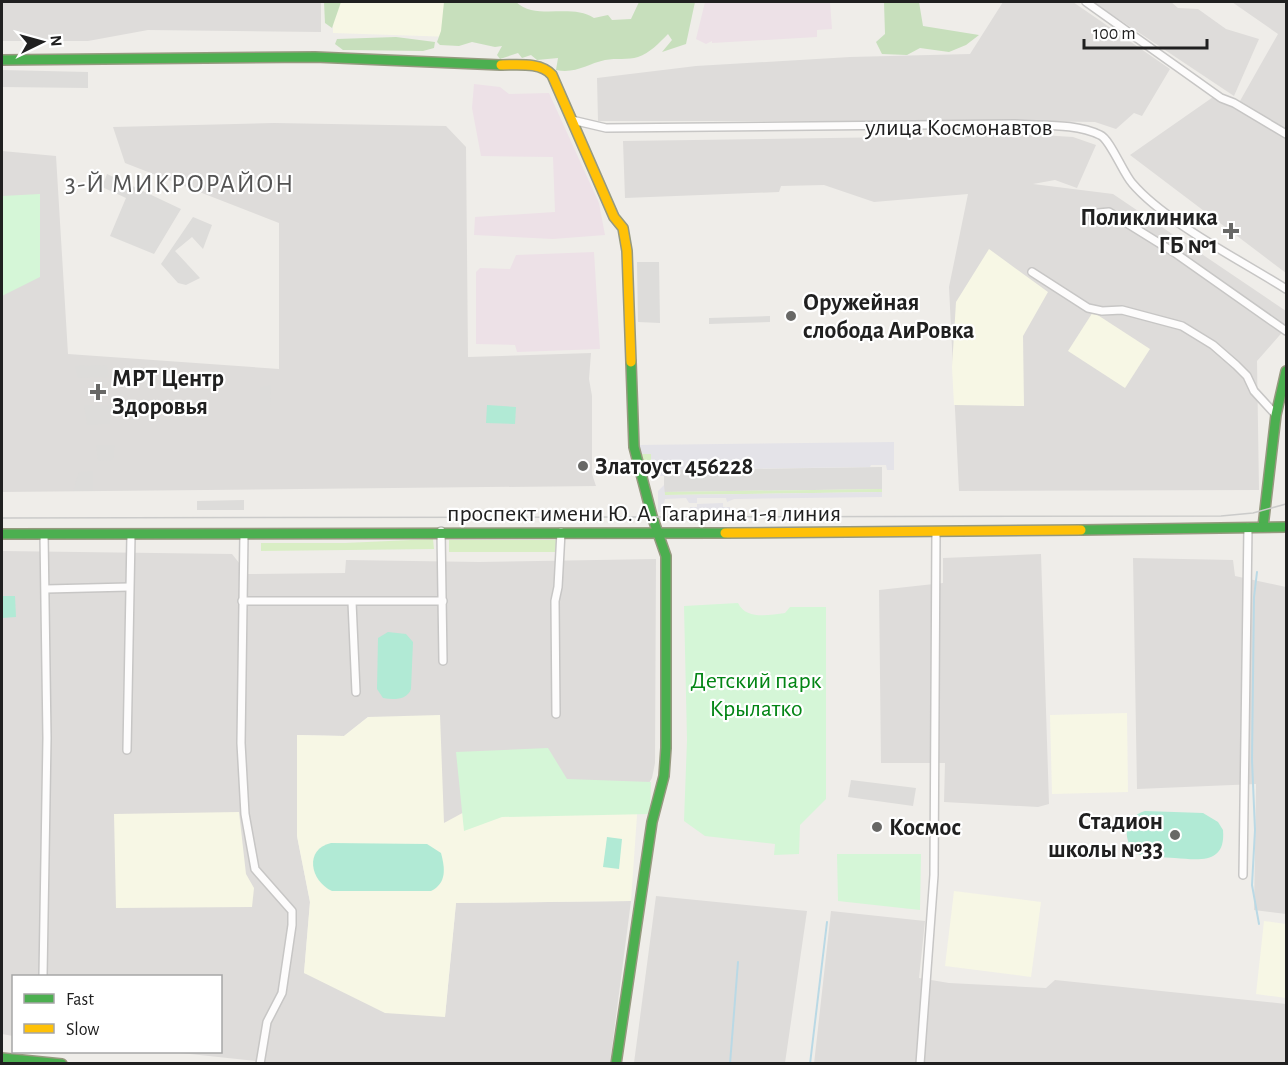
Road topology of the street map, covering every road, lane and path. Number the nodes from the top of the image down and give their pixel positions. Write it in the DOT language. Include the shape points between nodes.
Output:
graph roads {
  1 [pos="1086,2"];
  2 [pos="2,60"];
  3 [pos="572,120"];
  4 [pos="1287,134"];
  5 [pos="1093,218"];
  6 [pos="1032,272"];
  7 [pos="1287,289"];
  8 [pos="1287,331"];
  9 [pos="1287,371"];
  10 [pos="1276,415"];
  11 [pos="1248,527"];
  12 [pos="1263,527"];
  13 [pos="1287,527"];
  14 [pos="441,531"];
  15 [pos="561,532"];
  16 [pos="658,532"];
  17 [pos="936,532"];
  18 [pos="2,534"];
  19 [pos="44,534"];
  20 [pos="244,534"];
  21 [pos="130,535"];
  22 [pos="129,587"];
  23 [pos="46,589"];
  24 [pos="242,601"];
  25 [pos="443,601"];
  26 [pos="352,602"];
  27 [pos="443,661"];
  28 [pos="356,692"];
  29 [pos="556,714"];
  30 [pos="127,750"];
  31 [pos="1244,875"];
  32 [pos="43,975"];
  33 [pos="34,1056"];
  34 [pos="2,1058"];
  35 [pos="63,1064"];
  36 [pos="260,1064"];
  37 [pos="616,1064"];
  38 [pos="920,1064"];
  1 -- 4 [label="street" via="1221,98"];
  2 -- 3 [label="street" via="315,57 535,66 552,75"];
  3 -- 7 [label="street, улица Космонавтов" via="606,128 1014,124 1071,128 1102,135 1132,183 1167,214"];
  3 -- 16 [label="street" via="614,217 624,228 634,447"];
  5 -- 8 [label="street" via="1109,212"];
  6 -- 10 [label="street" via="1088,308 1122,310 1182,326 1236,365"];
  9 -- 10 [label="street"];
  10 -- 12 [label="street"];
  11 -- 12 [label="street, проспект имени Ю. А. Гагарина 1-я линия"];
  11 -- 17 [label="street, проспект имени Ю. А. Гагарина 1-я линия"];
  11 -- 31 [label="street"];
  12 -- 13 [label="street, проспект имени Ю. А. Гагарина 1-я линия"];
  14 -- 15 [label="street, проспект имени Ю. А. Гагарина 1-я линия"];
  14 -- 20 [label="street, проспект имени Ю. А. Гагарина 1-я линия"];
  14 -- 25 [label="street"];
  15 -- 16 [label="street, проспект имени Ю. А. Гагарина 1-я линия"];
  15 -- 29 [label="street" via="555,601"];
  16 -- 17 [label="street, проспект имени Ю. А. Гагарина 1-я линия"];
  16 -- 37 [label="street" via="666,556 664,776 652,822"];
  17 -- 38 [label="street" via="934,875"];
  18 -- 19 [label="street, проспект имени Ю. А. Гагарина 1-я линия"];
  19 -- 21 [label="street, проспект имени Ю. А. Гагарина 1-я линия"];
  19 -- 23 [label="street"];
  20 -- 21 [label="street, проспект имени Ю. А. Гагарина 1-я линия"];
  20 -- 24 [label="street"];
  21 -- 22 [label="street"];
  22 -- 23 [label="street"];
  22 -- 30 [label="street"];
  23 -- 32 [label="street"];
  24 -- 26 [label="street"];
  24 -- 36 [label="street" via="241,743 251,858 262,880 292,911 282,993 267,1022"];
  25 -- 26 [label="street"];
  25 -- 27 [label="street"];
  26 -- 28 [label="street"];
  33 -- 34 [label="street"];
  33 -- 35 [label="street"];
}
